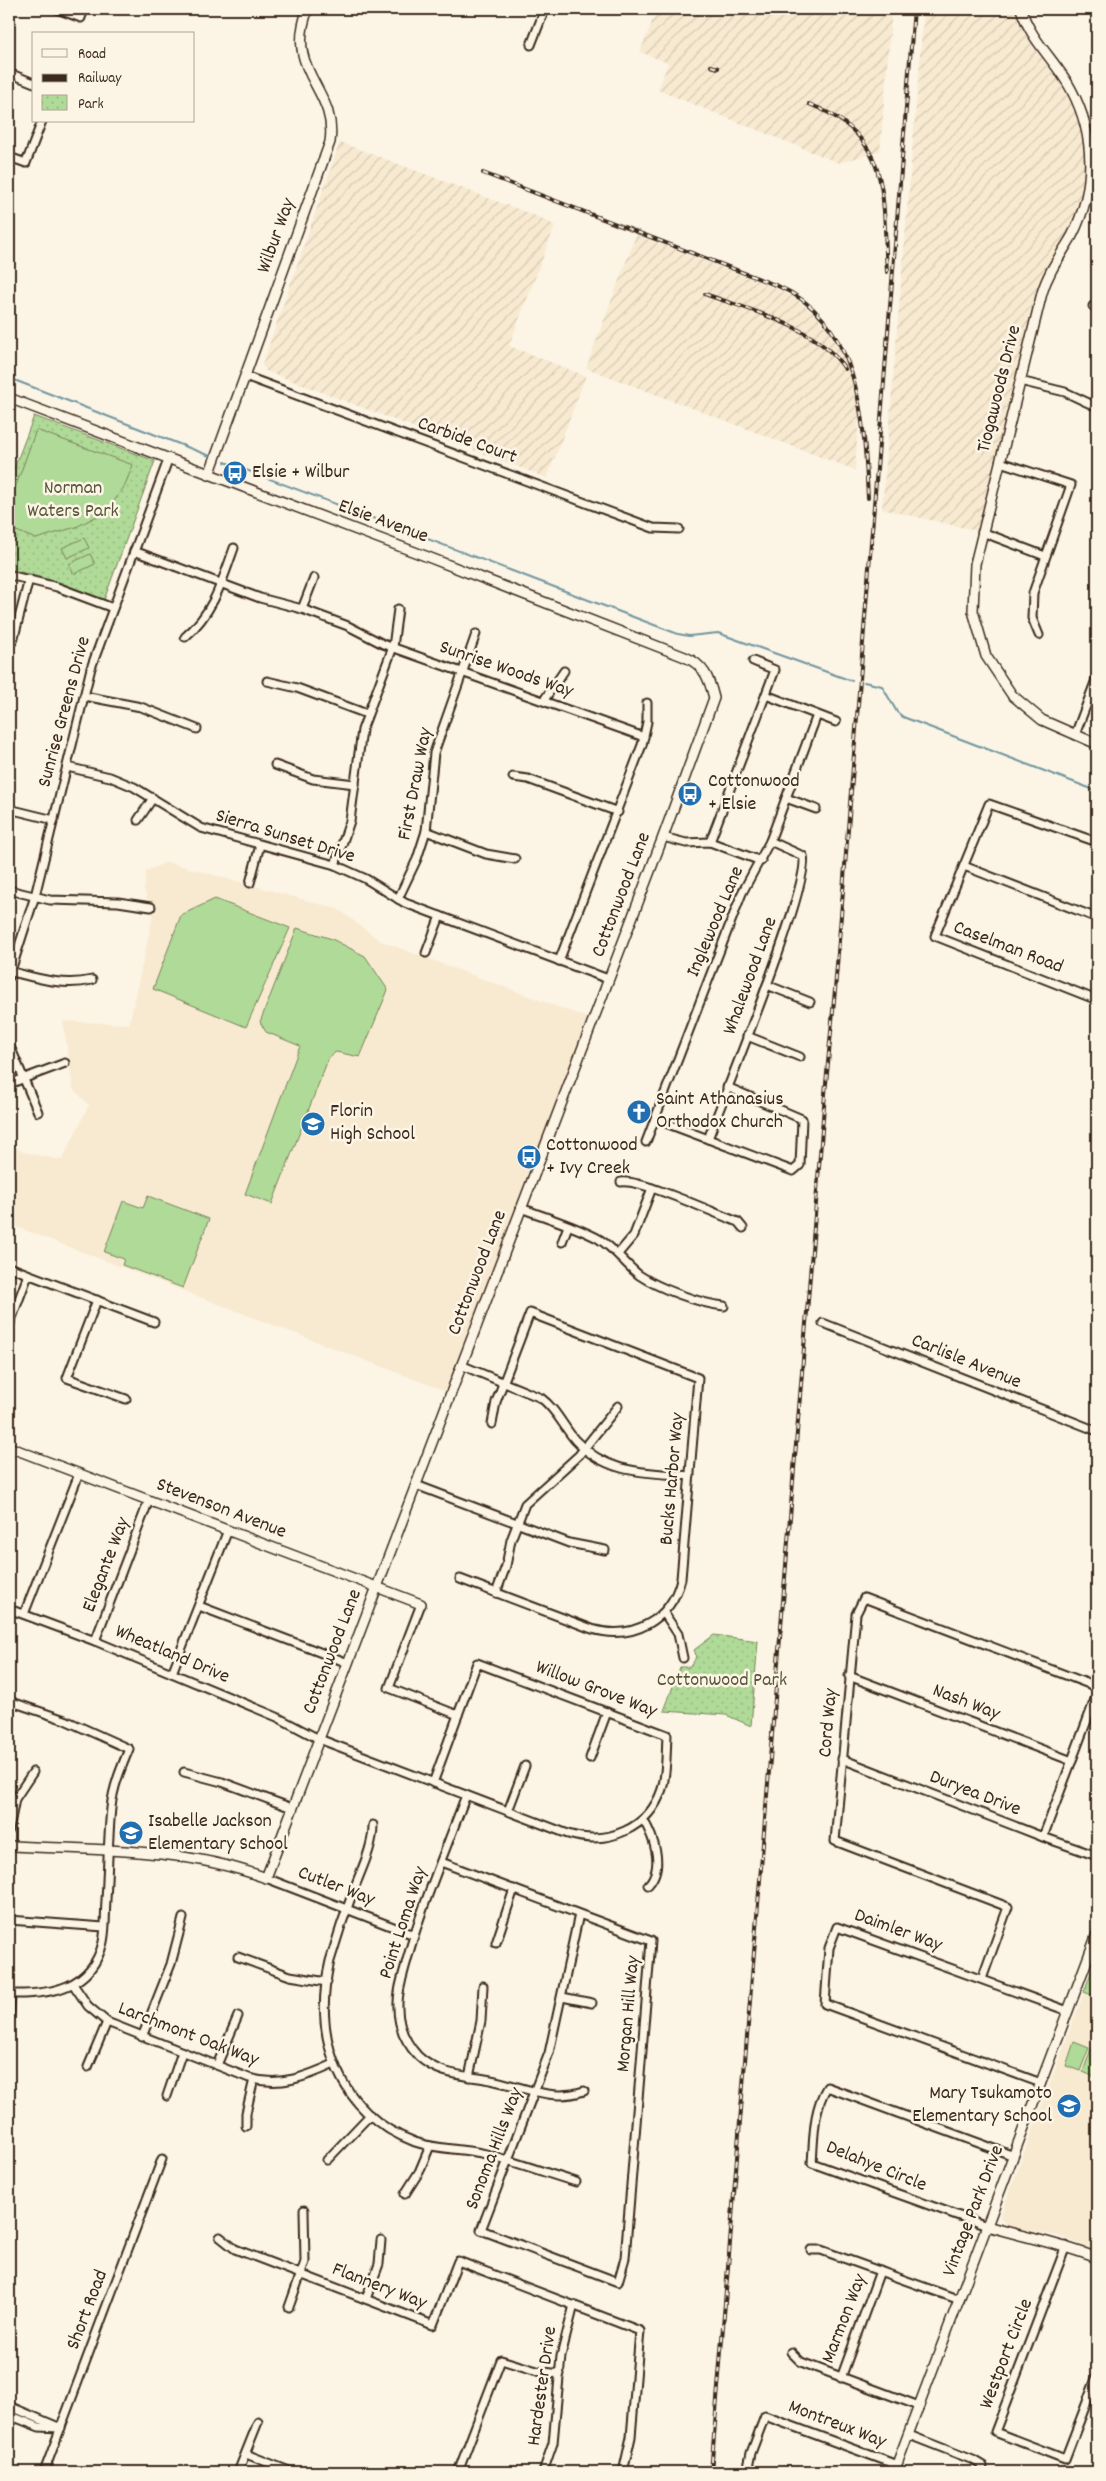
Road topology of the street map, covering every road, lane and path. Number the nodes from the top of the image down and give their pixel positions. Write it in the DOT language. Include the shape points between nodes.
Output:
graph roads {
  1 [pos="57,9"];
  2 [pos="84,9"];
  3 [pos="308,9"];
  4 [pos="545,9"];
  5 [pos="1021,9"];
  6 [pos="531,45"];
  7 [pos="9,74"];
  8 [pos="32,82"];
  9 [pos="42,122"];
  10 [pos="9,157"];
  11 [pos="245,376"];
  12 [pos="1020,381"];
  13 [pos="9,398"];
  14 [pos="1097,407"];
  15 [pos="168,460"];
  16 [pos="1000,462"];
  17 [pos="210,475"];
  18 [pos="679,529"];
  19 [pos="982,532"];
  20 [pos="234,548"];
  21 [pos="134,551"];
  22 [pos="1046,556"];
  23 [pos="9,575"];
  24 [pos="314,578"];
  25 [pos="29,579"];
  26 [pos="221,584"];
  27 [pos="113,608"];
  28 [pos="302,609"];
  29 [pos="398,609"];
  30 [pos="476,634"];
  31 [pos="1038,636"];
  32 [pos="185,637"];
  33 [pos="13,641"];
  34 [pos="393,647"];
  35 [pos="753,661"];
  36 [pos="564,671"];
  37 [pos="462,673"];
  38 [pos="1097,677"];
  39 [pos="709,680"];
  40 [pos="267,681"];
  41 [pos="766,695"];
  42 [pos="84,696"];
  43 [pos="544,700"];
  44 [pos="647,703"];
  45 [pos="367,714"];
  46 [pos="816,714"];
  47 [pos="836,722"];
  48 [pos="196,729"];
  49 [pos="1075,735"];
  50 [pos="644,737"];
  51 [pos="1097,744"];
  52 [pos="275,765"];
  53 [pos="67,767"];
  54 [pos="513,777"];
  55 [pos="355,784"];
  56 [pos="153,798"];
  57 [pos="786,798"];
  58 [pos="9,809"];
  59 [pos="816,809"];
  60 [pos="618,812"];
  61 [pos="54,820"];
  62 [pos="138,820"];
  63 [pos="426,830"];
  64 [pos="663,837"];
  65 [pos="770,841"];
  66 [pos="710,842"];
  67 [pos="1097,842"];
  68 [pos="260,845"];
  69 [pos="515,859"];
  70 [pos="761,861"];
  71 [pos="335,865"];
  72 [pos="964,866"];
  73 [pos="250,883"];
  74 [pos="9,890"];
  75 [pos="35,896"];
  76 [pos="398,899"];
  77 [pos="151,908"];
  78 [pos="440,916"];
  79 [pos="1097,918"];
  80 [pos="426,953"];
  81 [pos="560,961"];
  82 [pos="9,973"];
  83 [pos="608,979"];
  84 [pos="92,980"];
  85 [pos="767,985"];
  86 [pos="1097,1000"];
  87 [pos="810,1002"];
  88 [pos="747,1036"];
  89 [pos="9,1044"];
  90 [pos="800,1056"];
  91 [pos="65,1063"];
  92 [pos="22,1077"];
  93 [pos="9,1084"];
  94 [pos="727,1087"];
  95 [pos="38,1112"];
  96 [pos="655,1119"];
  97 [pos="708,1139"];
  98 [pos="646,1142"];
  99 [pos="621,1182"];
  100 [pos="652,1188"];
  101 [pos="521,1208"];
  102 [pos="568,1226"];
  103 [pos="743,1228"];
  104 [pos="562,1242"];
  105 [pos="618,1254"];
  106 [pos="9,1267"];
  107 [pos="28,1275"];
  108 [pos="97,1300"];
  109 [pos="724,1306"];
  110 [pos="154,1322"];
  111 [pos="822,1323"];
  112 [pos="9,1326"];
  113 [pos="461,1365"];
  114 [pos="504,1381"];
  115 [pos="126,1399"];
  116 [pos="618,1406"];
  117 [pos="492,1424"];
  118 [pos="1097,1431"];
  119 [pos="9,1447"];
  120 [pos="585,1449"];
  121 [pos="79,1474"];
  122 [pos="690,1476"];
  123 [pos="416,1485"];
  124 [pos="149,1500"];
  125 [pos="516,1523"];
  126 [pos="228,1530"];
  127 [pos="605,1550"];
  128 [pos="460,1579"];
  129 [pos="377,1587"];
  130 [pos="496,1593"];
  131 [pos="421,1604"];
  132 [pos="199,1606"];
  133 [pos="9,1609"];
  134 [pos="664,1612"];
  135 [pos="24,1614"];
  136 [pos="94,1641"];
  137 [pos="683,1658"];
  138 [pos="348,1663"];
  139 [pos="172,1673"];
  140 [pos="849,1676"];
  141 [pos="1097,1687"];
  142 [pos="1097,1694"];
  143 [pos="9,1701"];
  144 [pos="607,1712"];
  145 [pos="458,1715"];
  146 [pos="318,1739"];
  147 [pos="590,1758"];
  148 [pos="842,1759"];
  149 [pos="1072,1761"];
  150 [pos="525,1766"];
  151 [pos="33,1772"];
  152 [pos="184,1772"];
  153 [pos="432,1782"];
  154 [pos="466,1795"];
  155 [pos="292,1808"];
  156 [pos="508,1811"];
  157 [pos="643,1819"];
  158 [pos="373,1824"];
  159 [pos="9,1830"];
  160 [pos="1043,1837"];
  161 [pos="9,1846"];
  162 [pos="108,1851"];
  163 [pos="1097,1856"];
  164 [pos="441,1862"];
  165 [pos="266,1878"];
  166 [pos="648,1885"];
  167 [pos="514,1889"];
  168 [pos="346,1909"];
  169 [pos="579,1914"];
  170 [pos="183,1918"];
  171 [pos="9,1920"];
  172 [pos="104,1927"];
  173 [pos="1097,1934"];
  174 [pos="414,1935"];
  175 [pos="496,1943"];
  176 [pos="238,1957"];
  177 [pos="982,1980"];
  178 [pos="326,1982"];
  179 [pos="73,1984"];
  180 [pos="483,1986"];
  181 [pos="10,1994"];
  182 [pos="562,1997"];
  183 [pos="592,2003"];
  184 [pos="1068,2011"];
  185 [pos="238,2016"];
  186 [pos="107,2022"];
  187 [pos="9,2024"];
  188 [pos="142,2037"];
  189 [pos="182,2052"];
  190 [pos="334,2064"];
  191 [pos="217,2066"];
  192 [pos="88,2067"];
  193 [pos="469,2077"];
  194 [pos="254,2079"];
  195 [pos="1041,2083"];
  196 [pos="584,2091"];
  197 [pos="534,2092"];
  198 [pos="167,2096"];
  199 [pos="370,2115"];
  200 [pos="246,2126"];
  201 [pos="430,2146"];
  202 [pos="1014,2156"];
  203 [pos="162,2159"];
  204 [pos="327,2160"];
  205 [pos="508,2161"];
  206 [pos="576,2182"];
  207 [pos="405,2194"];
  208 [pos="304,2210"];
  209 [pos="988,2226"];
  210 [pos="220,2237"];
  211 [pos="381,2240"];
  212 [pos="1066,2246"];
  213 [pos="811,2250"];
  214 [pos="1097,2258"];
  215 [pos="880,2271"];
  216 [pos="302,2275"];
  217 [pos="618,2282"];
  218 [pos="366,2299"];
  219 [pos="960,2300"];
  220 [pos="574,2305"];
  221 [pos="289,2307"];
  222 [pos="791,2352"];
  223 [pos="560,2374"];
  224 [pos="1097,2376"];
  225 [pos="840,2378"];
  226 [pos="9,2406"];
  227 [pos="919,2406"];
  228 [pos="9,2416"];
  229 [pos="258,2422"];
  230 [pos="61,2428"];
  231 [pos="909,2434"];
  232 [pos="246,2454"];
  233 [pos="896,2469"];
  234 [pos="44,2472"];
  235 [pos="238,2472"];
  236 [pos="292,2472"];
  237 [pos="458,2472"];
  238 [pos="543,2472"];
  239 [pos="623,2472"];
  240 [pos="747,2472"];
  241 [pos="980,2472"];
  1 -- 2 [label="street" via="81,18"];
  3 -- 11 [label="street, Wilbur Way" via="301,26 300,48 329,114 330,142"];
  4 -- 6 [label="street"];
  5 -- 12 [label="street, Tiogawoods Drive" via="1036,41 1078,102 1087,132 1090,179 1083,210 1044,286"];
  7 -- 8 [label="street"];
  9 -- 10 [label="street" via="26,164"];
  11 -- 17 [label="street, Wilbur Way"];
  11 -- 18 [label="street, Carbide Court" via="653,528"];
  12 -- 14 [label="street" via="1065,392"];
  12 -- 16 [label="street, Tiogawoods Drive"];
  13 -- 15 [label="street, Elsie Avenue"];
  15 -- 17 [label="street, Elsie Avenue"];
  15 -- 21 [label="street, Sunrise Greens Drive"];
  16 -- 19 [label="street, Tiogawoods Drive"];
  16 -- 22 [label="street" via="1071,486"];
  17 -- 39 [label="street, Elsie Avenue" via="685,657 694,661"];
  19 -- 22 [label="street"];
  19 -- 49 [label="street, Tiogawoods Drive" via="972,595 976,626 986,656 1002,683 1024,706 1042,720"];
  20 -- 26 [label="street"];
  21 -- 26 [label="street, Sunrise Woods Way"];
  21 -- 27 [label="street, Sunrise Greens Drive"];
  22 -- 31 [label="street" via="1031,601"];
  23 -- 25 [label="street"];
  24 -- 28 [label="street"];
  25 -- 27 [label="street"];
  25 -- 33 [label="street"];
  26 -- 28 [label="street, Sunrise Woods Way"];
  26 -- 32 [label="street" via="207,615"];
  27 -- 42 [label="street, Sunrise Greens Drive"];
  28 -- 34 [label="street, Sunrise Woods Way"];
  29 -- 34 [label="street"];
  30 -- 37 [label="street, First Draw Way"];
  34 -- 37 [label="street, Sunrise Woods Way"];
  34 -- 45 [label="street"];
  35 -- 41 [label="street" via="775,670"];
  36 -- 43 [label="street"];
  37 -- 43 [label="street, Sunrise Woods Way"];
  37 -- 63 [label="street, First Draw Way" via="434,753"];
  38 -- 49 [label="street"];
  39 -- 64 [label="street, Cottonwood Lane" via="714,698"];
  40 -- 45 [label="street" via="297,688"];
  41 -- 46 [label="street"];
  41 -- 66 [label="street"];
  42 -- 48 [label="street" via="141,707"];
  42 -- 53 [label="street, Sunrise Greens Drive"];
  43 -- 50 [label="street, Sunrise Woods Way"];
  44 -- 50 [label="street"];
  45 -- 55 [label="street" via="358,749"];
  46 -- 47 [label="street"];
  46 -- 57 [label="street, Inglewood Lane"];
  49 -- 51 [label="street, Tiogawoods Drive"];
  50 -- 60 [label="street"];
  52 -- 55 [label="street" via="313,779"];
  53 -- 56 [label="street, Sierra Sunset Drive" via="118,780"];
  53 -- 61 [label="street, Sunrise Greens Drive"];
  54 -- 60 [label="street" via="528,779"];
  55 -- 71 [label="street" via="350,821"];
  56 -- 62 [label="street"];
  56 -- 68 [label="street, Sierra Sunset Drive" via="201,828"];
  57 -- 59 [label="street"];
  57 -- 65 [label="street, Inglewood Lane"];
  58 -- 61 [label="street"];
  60 -- 81 [label="street"];
  61 -- 75 [label="street, Sunrise Greens Drive"];
  63 -- 69 [label="street" via="486,854"];
  63 -- 76 [label="street, First Draw Way" via="417,859"];
  64 -- 66 [label="street" via="686,843"];
  64 -- 83 [label="street, Cottonwood Lane"];
  65 -- 70 [label="street, Inglewood Lane"];
  65 -- 85 [label="street, Whalewood Lane" via="800,853 805,864 797,898"];
  66 -- 70 [label="street"];
  67 -- 72 [label="street" via="989,804"];
  68 -- 71 [label="street, Sierra Sunset Drive"];
  68 -- 73 [label="street"];
  70 -- 96 [label="street, Inglewood Lane" via="742,892"];
  71 -- 76 [label="street, Sierra Sunset Drive"];
  72 -- 79 [label="street"];
  72 -- 86 [label="street, Caselman Road" via="935,936"];
  74 -- 75 [label="street"];
  75 -- 77 [label="street" via="63,901 118,902"];
  75 -- 82 [label="street, Sunrise Greens Drive"];
  76 -- 78 [label="street, Sierra Sunset Drive"];
  78 -- 80 [label="street"];
  78 -- 81 [label="street, Sierra Sunset Drive"];
  81 -- 83 [label="street, Sierra Sunset Drive"];
  82 -- 84 [label="street" via="58,983"];
  83 -- 101 [label="street, Cottonwood Lane"];
  85 -- 87 [label="street"];
  85 -- 88 [label="street, Whalewood Lane"];
  88 -- 90 [label="street"];
  88 -- 94 [label="street, Whalewood Lane"];
  89 -- 92 [label="street"];
  91 -- 92 [label="street"];
  92 -- 93 [label="street"];
  92 -- 95 [label="street"];
  94 -- 97 [label="street, Whalewood Lane"];
  94 -- 97 [label="street" via="802,1119 800,1165 793,1172"];
  96 -- 97 [label="street"];
  96 -- 98 [label="street, Inglewood Lane"];
  99 -- 100 [label="street" via="630,1181"];
  100 -- 103 [label="street" via="738,1222"];
  100 -- 105 [label="street" via="634,1235"];
  101 -- 102 [label="street"];
  101 -- 113 [label="street, Cottonwood Lane"];
  102 -- 104 [label="street"];
  102 -- 105 [label="street" via="597,1238"];
  105 -- 109 [label="street" via="652,1282 706,1303"];
  106 -- 107 [label="street"];
  107 -- 108 [label="street"];
  107 -- 112 [label="street"];
  108 -- 110 [label="street"];
  108 -- 115 [label="street" via="67,1378"];
  111 -- 118 [label="street, Carlisle Avenue"];
  113 -- 114 [label="street"];
  113 -- 123 [label="street, Cottonwood Lane"];
  114 -- 117 [label="street" via="493,1409"];
  114 -- 120 [label="street" via="547,1402"];
  114 -- 122 [label="street, Bucks Harbor Way" via="530,1313 698,1378"];
  116 -- 120 [label="street"];
  119 -- 121 [label="street, Stevenson Avenue"];
  120 -- 122 [label="street" via="620,1469"];
  120 -- 125 [label="street" via="530,1498"];
  121 -- 124 [label="street, Stevenson Avenue"];
  121 -- 135 [label="street"];
  122 -- 134 [label="street, Bucks Harbor Way" via="681,1579 674,1599"];
  123 -- 125 [label="street"];
  123 -- 129 [label="street, Cottonwood Lane"];
  124 -- 126 [label="street, Stevenson Avenue"];
  124 -- 136 [label="street, Elegante Way"];
  125 -- 127 [label="street" via="576,1546"];
  125 -- 130 [label="street"];
  126 -- 129 [label="street, Stevenson Avenue"];
  126 -- 132 [label="street"];
  128 -- 130 [label="street, Bucks Harbor Way"];
  129 -- 131 [label="street, Stevenson Avenue"];
  129 -- 138 [label="street, Cottonwood Lane"];
  130 -- 134 [label="street, Bucks Harbor Way" via="606,1633 634,1631 653,1622"];
  131 -- 145 [label="street" via="389,1688"];
  132 -- 138 [label="street"];
  132 -- 139 [label="street"];
  133 -- 135 [label="street, Wheatland Drive"];
  134 -- 137 [label="street" via="678,1634"];
  135 -- 136 [label="street, Wheatland Drive"];
  136 -- 139 [label="street, Wheatland Drive"];
  138 -- 146 [label="street, Cottonwood Lane"];
  139 -- 146 [label="street, Wheatland Drive" via="277,1717"];
  140 -- 141 [label="street, Cord Way" via="853,1624 864,1598"];
  140 -- 148 [label="street, Cord Way"];
  140 -- 149 [label="street, Nash Way"];
  142 -- 149 [label="street"];
  143 -- 162 [label="street" via="65,1720 129,1749 113,1792"];
  144 -- 145 [label="street, Willow Grove Way" via="477,1663"];
  144 -- 147 [label="street"];
  144 -- 157 [label="street, Willow Grove Way" via="667,1735 662,1787 657,1801"];
  145 -- 153 [label="street, Willow Grove Way"];
  146 -- 153 [label="street, Willow Grove Way"];
  146 -- 155 [label="street, Cottonwood Lane"];
  148 -- 160 [label="street, Duryea Drive"];
  148 -- 177 [label="street, Cord Way" via="835,1841 1008,1907"];
  149 -- 160 [label="street"];
  150 -- 156 [label="street"];
  151 -- 159 [label="street" via="15,1799"];
  152 -- 155 [label="street" via="222,1782"];
  153 -- 154 [label="street, Willow Grove Way"];
  154 -- 156 [label="street, Willow Grove Way"];
  154 -- 164 [label="street, Point Loma Way"];
  155 -- 165 [label="street, Cottonwood Lane"];
  156 -- 157 [label="street, Willow Grove Way" via="568,1834 590,1838 620,1834"];
  157 -- 166 [label="street" via="656,1854 655,1873"];
  158 -- 168 [label="street" via="370,1847"];
  160 -- 163 [label="street, Duryea Drive"];
  161 -- 162 [label="street, Cutler Way"];
  162 -- 165 [label="street, Cutler Way" via="191,1856"];
  162 -- 172 [label="street"];
  164 -- 167 [label="street, Morgan Hill Way"];
  164 -- 174 [label="street, Point Loma Way"];
  165 -- 168 [label="street, Cutler Way"];
  167 -- 169 [label="street, Morgan Hill Way"];
  167 -- 175 [label="street"];
  168 -- 174 [label="street, Cutler Way"];
  168 -- 178 [label="street"];
  169 -- 182 [label="street, Sonoma Hills Way"];
  169 -- 217 [label="street, Morgan Hill Way" via="651,1941 625,2258"];
  170 -- 188 [label="street" via="171,1964"];
  171 -- 172 [label="street"];
  172 -- 179 [label="street" via="95,1961"];
  173 -- 184 [label="street, Vintage Park Drive"];
  174 -- 193 [label="street, Point Loma Way" via="398,1995 402,2031 413,2050 430,2065 450,2074"];
  176 -- 178 [label="street" via="290,1976"];
  177 -- 184 [label="street, Daimler Way"];
  177 -- 195 [label="street, Daimler Way" via="837,1927 829,1948 825,2004"];
  178 -- 190 [label="street" via="325,2031"];
  179 -- 181 [label="street" via="51,1992"];
  179 -- 186 [label="street, Larchmont Oak Way" via="88,2006"];
  180 -- 193 [label="street" via="481,2021"];
  181 -- 187 [label="street"];
  182 -- 183 [label="street"];
  182 -- 197 [label="street, Sonoma Hills Way" via="549,2053"];
  184 -- 195 [label="street, Vintage Park Drive"];
  185 -- 191 [label="street"];
  186 -- 188 [label="street, Larchmont Oak Way"];
  186 -- 192 [label="street"];
  188 -- 189 [label="street, Larchmont Oak Way"];
  189 -- 191 [label="street, Larchmont Oak Way"];
  189 -- 198 [label="street"];
  190 -- 194 [label="street, Larchmont Oak Way" via="291,2081"];
  190 -- 199 [label="street" via="353,2097"];
  191 -- 194 [label="street, Larchmont Oak Way"];
  193 -- 197 [label="street, Point Loma Way"];
  194 -- 200 [label="street"];
  195 -- 202 [label="street, Vintage Park Drive"];
  196 -- 197 [label="street, Point Loma Way" via="558,2096"];
  197 -- 205 [label="street, Sonoma Hills Way"];
  199 -- 201 [label="street" via="401,2136"];
  199 -- 204 [label="street"];
  201 -- 205 [label="street" via="480,2153"];
  201 -- 207 [label="street" via="420,2172"];
  202 -- 209 [label="street, Vintage Park Drive"];
  202 -- 209 [label="street, Delahye Circle" via="826,2087 820,2100 812,2163"];
  203 -- 230 [label="street, Short Road"];
  205 -- 206 [label="street"];
  205 -- 217 [label="street, Sonoma Hills Way" via="481,2230"];
  208 -- 216 [label="street" via="306,2254"];
  209 -- 212 [label="street" via="1023,2238"];
  209 -- 219 [label="street, Vintage Park Drive"];
  210 -- 216 [label="street, Flannery Way" via="235,2249"];
  211 -- 218 [label="street" via="379,2264"];
  212 -- 214 [label="street"];
  212 -- 224 [label="street, Westport Circle" via="995,2432 1065,2459"];
  213 -- 215 [label="street" via="821,2250"];
  215 -- 219 [label="street, Marmon Way"];
  215 -- 225 [label="street, Marmon Way"];
  216 -- 218 [label="street, Flannery Way"];
  216 -- 221 [label="street"];
  218 -- 220 [label="street, Flannery Way" via="433,2325 458,2261"];
  219 -- 227 [label="street, Vintage Park Drive"];
  220 -- 223 [label="street, Hardester Drive" via="564,2340"];
  220 -- 239 [label="street" via="640,2331 631,2437"];
  222 -- 225 [label="street" via="801,2362"];
  223 -- 237 [label="street" via="501,2360"];
  223 -- 238 [label="street, Hardester Drive" via="556,2426"];
  225 -- 227 [label="street, Marmon Way"];
  226 -- 230 [label="street"];
  227 -- 231 [label="street, Vintage Park Drive"];
  228 -- 230 [label="street" via="39,2427"];
  229 -- 232 [label="street"];
  230 -- 234 [label="street, Short Road"];
  231 -- 233 [label="street, Vintage Park Drive"];
  231 -- 241 [label="street" via="973,2460 983,2466"];
  232 -- 235 [label="street"];
  232 -- 236 [label="street"];
  233 -- 240 [label="street, Montreux Way" via="766,2416"];
}
